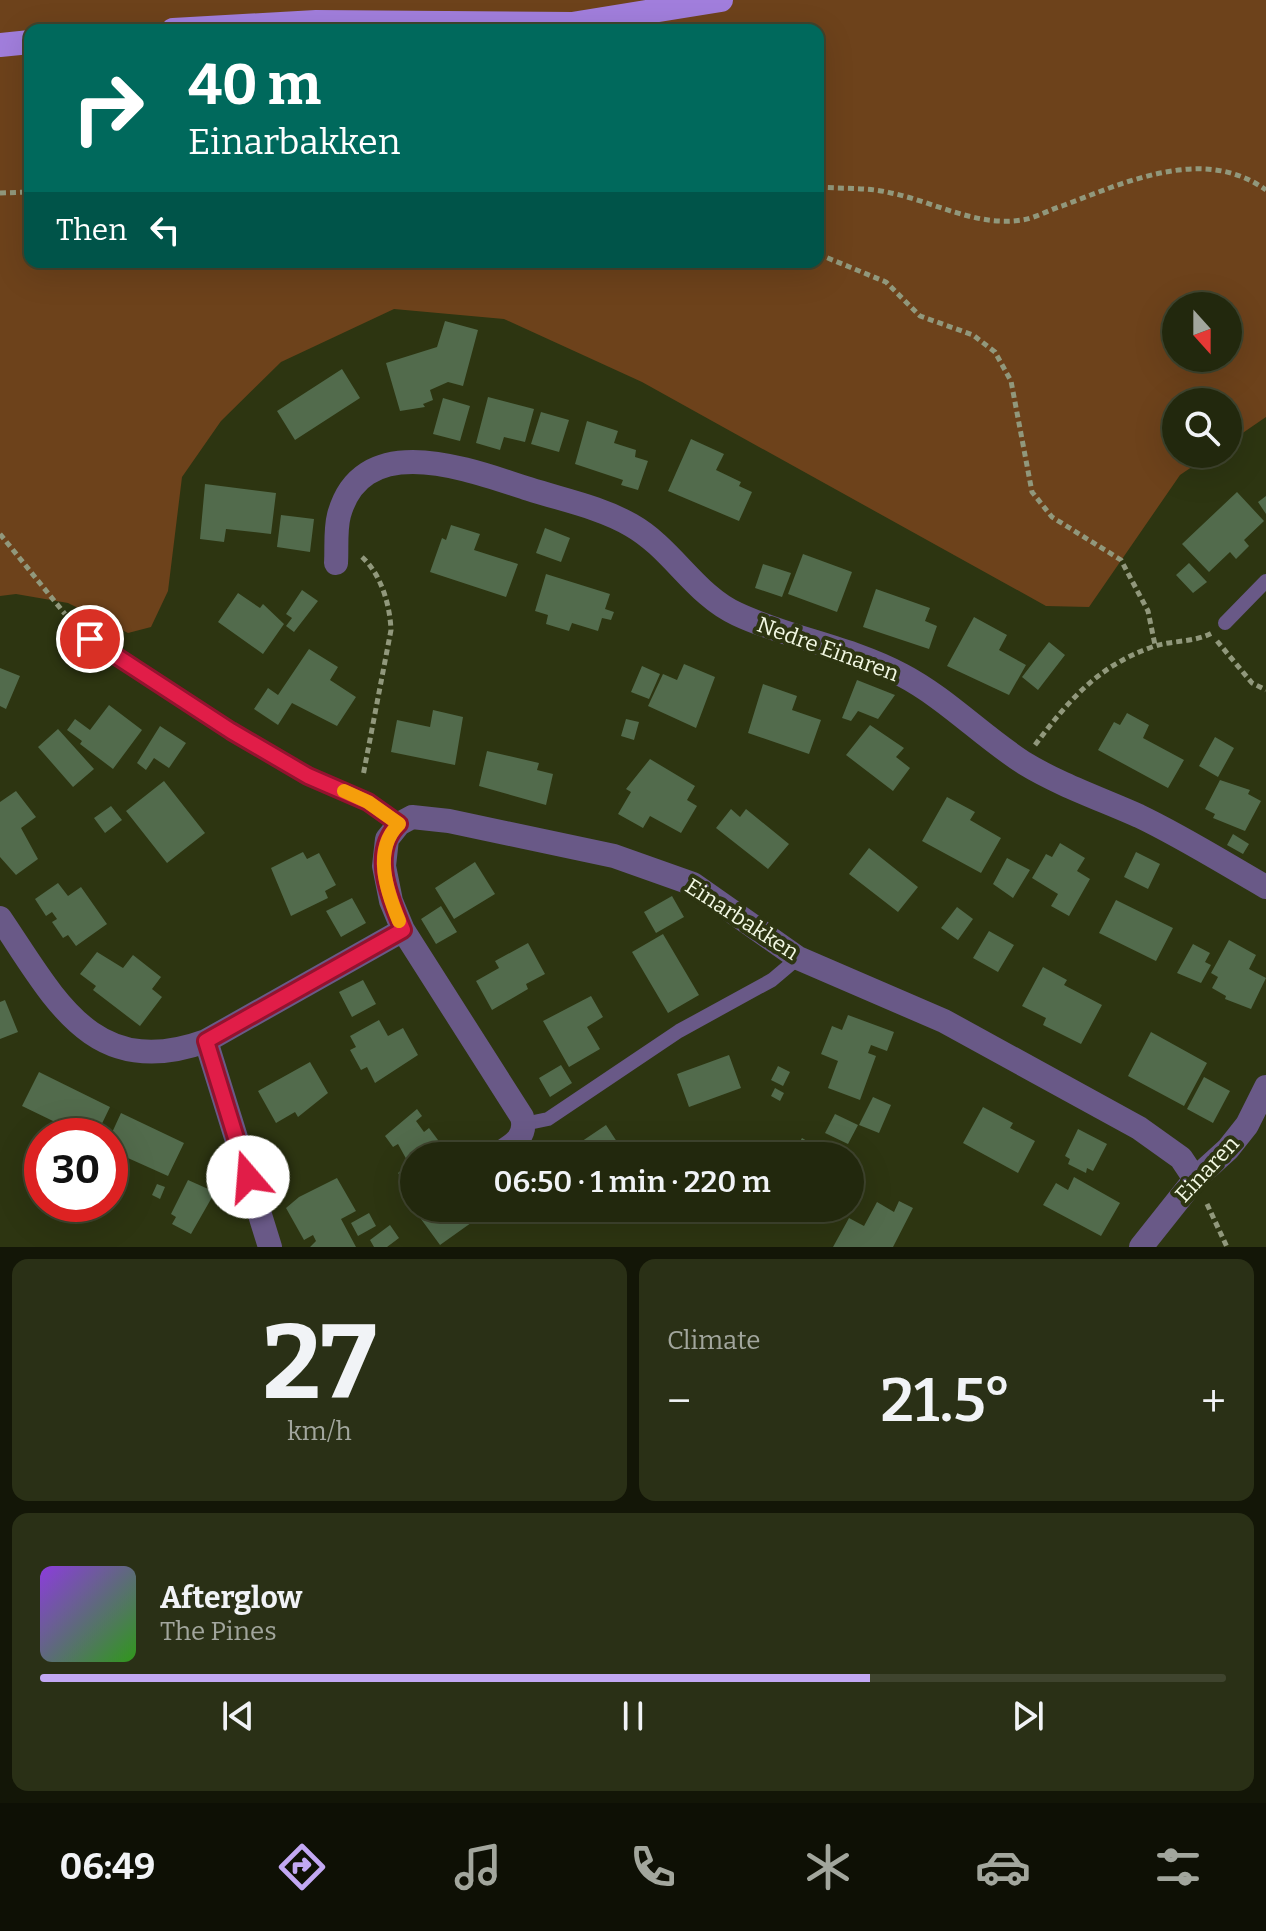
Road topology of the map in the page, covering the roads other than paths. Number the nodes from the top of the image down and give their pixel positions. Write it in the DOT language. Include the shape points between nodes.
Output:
graph roads {
  1 [pos="721,0"];
  2 [pos="280,24"];
  3 [pos="572,24"];
  4 [pos="572,24"];
  5 [pos="24,43"];
  6 [pos="0,45"];
  7 [pos="336,563"];
  8 [pos="1266,581"];
  9 [pos="1225,623"];
  10 [pos="77,628"];
  11 [pos="399,824"];
  12 [pos="1266,887"];
  13 [pos="0,918"];
  14 [pos="403,930"];
  15 [pos="798,958"];
  16 [pos="206,1041"];
  17 [pos="1266,1087"];
  18 [pos="524,1124"];
  19 [pos="1257,1130"];
  20 [pos="514,1142"];
  21 [pos="1195,1179"];
  22 [pos="270,1247"];
  23 [pos="1141,1247"];
  1 -- 4 [label="main road"];
  2 -- 3 [label="main road"];
  5 -- 6 [label="main road"];
  7 -- 12 [label="street, Nedre Einaren" via="346,501 368,474 403,460 424,460 498,479 631,525 733,613 903,675 1022,761 1164,829"];
  8 -- 9 [label="lane"];
  10 -- 11 [label="lane" via="102,650 231,731 308,776 368,802"];
  11 -- 14 [label="street" via="387,839 384,866"];
  11 -- 15 [label="street, Einarbakken" via="412,817 449,821 646,865 693,884"];
  13 -- 16 [label="street" via="70,1015 99,1039 145,1054"];
  14 -- 16 [label="street"];
  14 -- 18 [label="street"];
  15 -- 18 [label="lane" via="772,980 679,1031 548,1119"];
  15 -- 21 [label="street, Einarbakken" via="944,1021 1047,1075 1164,1143"];
  16 -- 22 [label="street"];
  17 -- 19 [label="street, Einaren"];
  18 -- 20 [label="street"];
  19 -- 21 [label="street, Einaren"];
  21 -- 23 [label="street, Einaren"];
}
